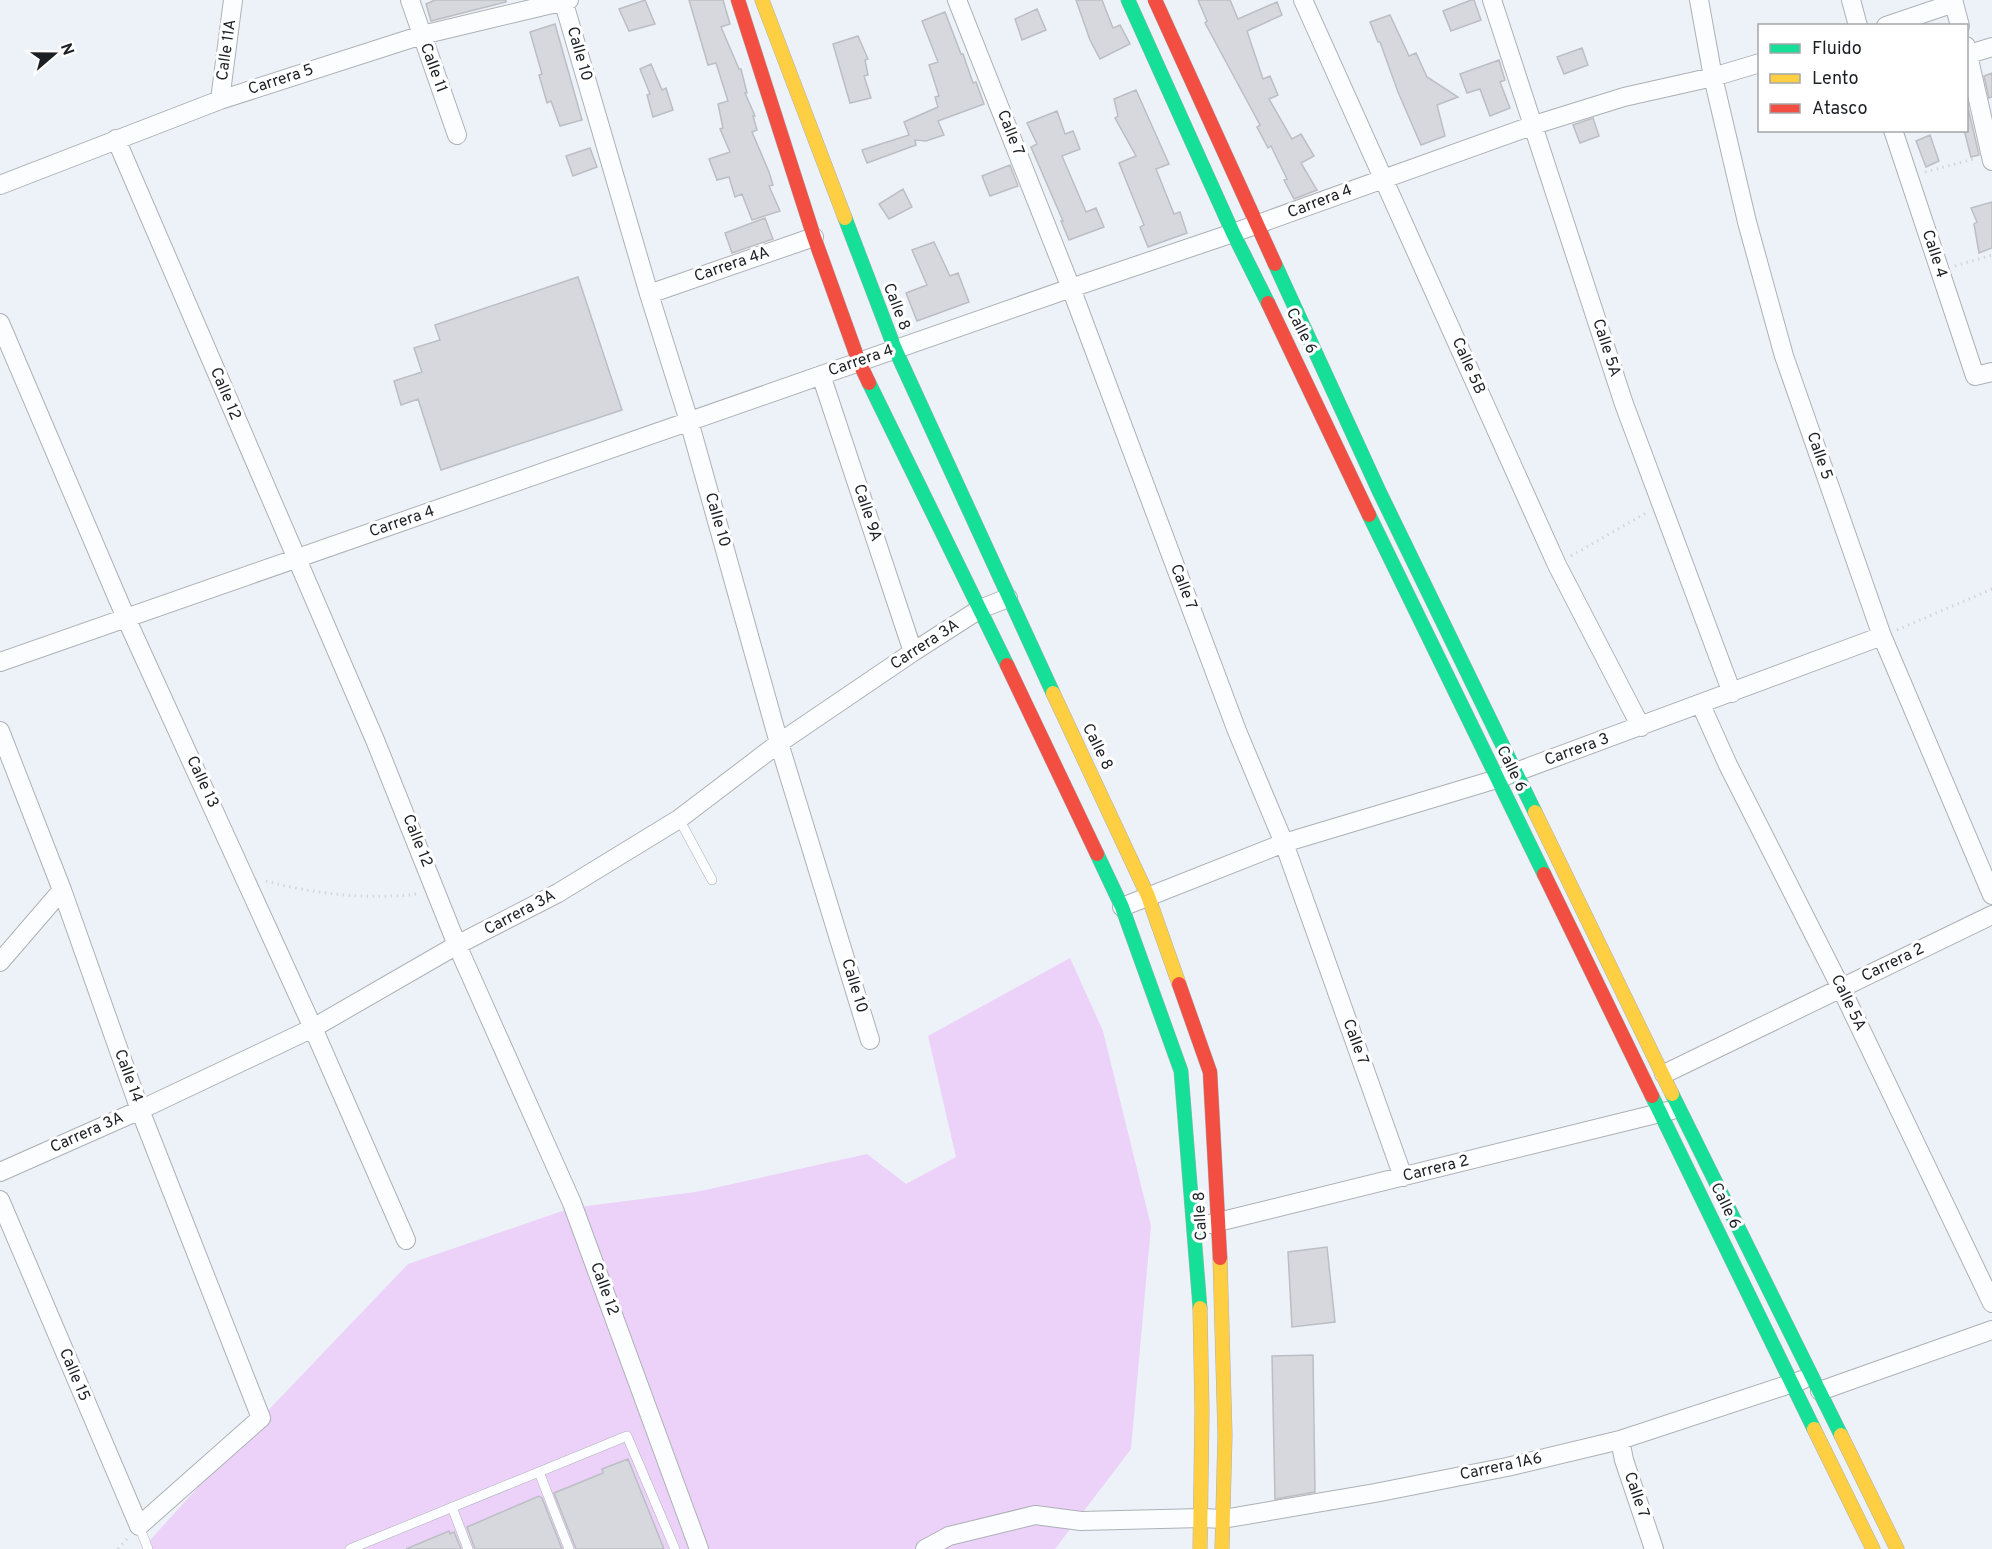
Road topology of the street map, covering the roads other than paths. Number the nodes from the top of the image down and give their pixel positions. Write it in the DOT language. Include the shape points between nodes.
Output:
graph roads {
  1 [pos="234,0"];
  2 [pos="411,0"];
  3 [pos="738,0"];
  4 [pos="762,0"];
  5 [pos="957,0"];
  6 [pos="1128,0"];
  7 [pos="1155,0"];
  8 [pos="1303,0"];
  9 [pos="1492,0"];
  10 [pos="1699,0"];
  11 [pos="1851,0"];
  12 [pos="566,1"];
  13 [pos="1954,2"];
  14 [pos="1857,24"];
  15 [pos="1892,24"];
  16 [pos="1960,24"];
  17 [pos="422,35"];
  18 [pos="1992,47"];
  19 [pos="1968,52"];
  20 [pos="1968,56"];
  21 [pos="1758,64"];
  22 [pos="1713,77"];
  23 [pos="220,100"];
  24 [pos="1208,114"];
  25 [pos="1185,123"];
  26 [pos="1534,125"];
  27 [pos="1894,132"];
  28 [pos="458,135"];
  29 [pos="116,139"];
  30 [pos="1991,156"];
  31 [pos="1384,178"];
  32 [pos="1,181"];
  33 [pos="1258,225"];
  34 [pos="1233,233"];
  35 [pos="814,237"];
  36 [pos="1071,288"];
  37 [pos="649,294"];
  38 [pos="0,323"];
  39 [pos="895,349"];
  40 [pos="859,362"];
  41 [pos="1984,374"];
  42 [pos="821,375"];
  43 [pos="689,421"];
  44 [pos="1379,491"];
  45 [pos="1360,499"];
  46 [pos="296,559"];
  47 [pos="1008,598"];
  48 [pos="980,609"];
  49 [pos="126,618"];
  50 [pos="1882,636"];
  51 [pos="913,652"];
  52 [pos="0,662"];
  53 [pos="1732,693"];
  54 [pos="1701,705"];
  55 [pos="1641,727"];
  56 [pos="0,731"];
  57 [pos="779,743"];
  58 [pos="1517,772"];
  59 [pos="1497,779"];
  60 [pos="679,819"];
  61 [pos="1284,843"];
  62 [pos="712,880"];
  63 [pos="62,890"];
  64 [pos="1992,895"];
  65 [pos="1148,896"];
  66 [pos="1122,907"];
  67 [pos="1992,915"];
  68 [pos="458,945"];
  69 [pos="0,962"];
  70 [pos="1841,988"];
  71 [pos="314,1028"];
  72 [pos="870,1040"];
  73 [pos="1664,1074"];
  74 [pos="1679,1108"];
  75 [pos="140,1110"];
  76 [pos="1661,1113"];
  77 [pos="0,1172"];
  78 [pos="1403,1177"];
  79 [pos="0,1200"];
  80 [pos="1219,1222"];
  81 [pos="1193,1227"];
  82 [pos="406,1240"];
  83 [pos="1992,1303"];
  84 [pos="1992,1330"];
  85 [pos="1793,1383"];
  86 [pos="1816,1383"];
  87 [pos="1620,1440"];
  88 [pos="538,1472"];
  89 [pos="452,1507"];
  90 [pos="1202,1518"];
  91 [pos="1223,1519"];
  92 [pos="139,1527"];
  93 [pos="364,1547"];
  94 [pos="148,1549"];
  95 [pos="350,1549"];
  96 [pos="468,1549"];
  97 [pos="569,1549"];
  98 [pos="675,1549"];
  99 [pos="699,1549"];
  100 [pos="925,1549"];
  101 [pos="1200,1549"];
  102 [pos="1222,1549"];
  103 [pos="1654,1549"];
  104 [pos="1873,1549"];
  105 [pos="1897,1549"];
  1 -- 23 [label="street, Calle 11A"];
  2 -- 17 [label="street, Calle 11"];
  3 -- 35 [label="street, Calle 8"];
  4 -- 39 [label="street, Calle 8"];
  5 -- 36 [label="street, Calle 7"];
  6 -- 25 [label="street, Calle 6"];
  7 -- 24 [label="street, Calle 6"];
  8 -- 31 [label="street, Calle 5B"];
  9 -- 26 [label="street, Calle 5A"];
  10 -- 22 [label="street, Calle 5"];
  11 -- 14 [label="street"];
  12 -- 17 [label="street, Carrera 5"];
  12 -- 37 [label="street, Calle 10"];
  13 -- 15 [label="street"];
  13 -- 16 [label="street"];
  17 -- 23 [label="street, Carrera 5"];
  17 -- 28 [label="street, Calle 11"];
  18 -- 19 [label="street"];
  20 -- 30 [label="street"];
  21 -- 22 [label="street, Carrera 4"];
  22 -- 26 [label="street, Carrera 4" via="1624,97"];
  22 -- 50 [label="street, Calle 5" via="1784,356"];
  23 -- 29 [label="street, Carrera 5"];
  24 -- 25 [label="street"];
  24 -- 33 [label="street, Calle 6"];
  25 -- 34 [label="street, Calle 6"];
  26 -- 31 [label="street, Carrera 4"];
  26 -- 53 [label="street, Calle 5A" via="1624,404"];
  27 -- 41 [label="street, Calle 4" via="1939,271"];
  29 -- 32 [label="street, Carrera 5"];
  29 -- 46 [label="street, Calle 12"];
  31 -- 33 [label="street, Carrera 4"];
  31 -- 55 [label="street, Calle 5B" via="1557,565"];
  33 -- 34 [label="street, Carrera 4"];
  33 -- 44 [label="street, Calle 6"];
  34 -- 36 [label="street, Carrera 4"];
  34 -- 45 [label="street, Calle 6"];
  35 -- 37 [label="street, Carrera 4A"];
  35 -- 40 [label="street, Calle 8"];
  36 -- 39 [label="street, Carrera 4"];
  36 -- 61 [label="street, Calle 7" via="1237,731"];
  37 -- 43 [label="street, Calle 10"];
  38 -- 49 [label="street, Calle 13"];
  39 -- 40 [label="street, Carrera 4"];
  39 -- 47 [label="street, Calle 8"];
  40 -- 42 [label="street, Carrera 4"];
  40 -- 48 [label="street, Calle 8"];
  42 -- 43 [label="street, Carrera 4"];
  42 -- 51 [label="street, Calle 9A"];
  43 -- 46 [label="street, Carrera 4"];
  43 -- 57 [label="street, Calle 10"];
  44 -- 45 [label="street"];
  44 -- 58 [label="street, Calle 6"];
  45 -- 59 [label="street, Calle 6"];
  46 -- 49 [label="street, Carrera 4"];
  46 -- 68 [label="street, Calle 12"];
  47 -- 48 [label="street, Carrera 3A"];
  47 -- 65 [label="street, Calle 8"];
  48 -- 51 [label="street, Carrera 3A"];
  48 -- 66 [label="street, Calle 8"];
  49 -- 52 [label="street, Carrera 4"];
  49 -- 71 [label="street, Calle 13"];
  50 -- 53 [label="street, Carrera 3"];
  50 -- 64 [label="street, Calle 5"];
  51 -- 57 [label="street, Carrera 3A"];
  53 -- 54 [label="street, Carrera 3"];
  54 -- 55 [label="street, Carrera 3"];
  54 -- 70 [label="street, Calle 5A"];
  55 -- 58 [label="street, Carrera 3"];
  56 -- 63 [label="street, Calle 14"];
  57 -- 60 [label="street, Carrera 3A"];
  57 -- 72 [label="street, Calle 10"];
  58 -- 59 [label="street, Carrera 3"];
  58 -- 73 [label="street, Calle 6"];
  59 -- 61 [label="street, Carrera 3"];
  59 -- 76 [label="street, Calle 6"];
  60 -- 62 [label="lane"];
  60 -- 68 [label="street, Carrera 3A" via="558,893"];
  61 -- 65 [label="street, Carrera 3"];
  61 -- 78 [label="street, Calle 7"];
  63 -- 69 [label="street"];
  63 -- 75 [label="street, Calle 14"];
  65 -- 66 [label="street, Carrera 3"];
  65 -- 80 [label="street, Calle 8" via="1210,1072"];
  66 -- 81 [label="street, Calle 8" via="1181,1071"];
  67 -- 70 [label="street, Carrera 2"];
  68 -- 71 [label="street, Carrera 3A"];
  68 -- 99 [label="street, Calle 12" via="572,1203"];
  70 -- 73 [label="street, Carrera 2"];
  70 -- 83 [label="street, Calle 5A"];
  71 -- 75 [label="street, Carrera 3A"];
  71 -- 82 [label="street, Calle 13"];
  73 -- 74 [label="street, Calle 6"];
  74 -- 76 [label="street, Carrera 2"];
  74 -- 86 [label="street, Calle 6"];
  75 -- 77 [label="street, Carrera 3A"];
  75 -- 92 [label="street, Calle 14" via="261,1418"];
  76 -- 78 [label="street, Carrera 2"];
  76 -- 85 [label="street, Calle 6"];
  78 -- 80 [label="street, Carrera 2"];
  79 -- 92 [label="street, Calle 15"];
  80 -- 81 [label="street, Carrera 2"];
  80 -- 91 [label="street, Calle 8" via="1225,1435"];
  81 -- 90 [label="street, Calle 8" via="1200,1306"];
  84 -- 86 [label="street"];
  85 -- 86 [label="street, Carrera 1A6"];
  85 -- 87 [label="street, Carrera 1A6"];
  85 -- 104 [label="street, Calle 6"];
  86 -- 105 [label="street, Calle 6"];
  87 -- 91 [label="street, Carrera 1A6" via="1496,1469"];
  87 -- 103 [label="street, Calle 7"];
  88 -- 89 [label="lane"];
  88 -- 97 [label="lane"];
  88 -- 98 [label="lane" via="627,1436"];
  89 -- 93 [label="lane"];
  89 -- 96 [label="lane"];
  90 -- 91 [label="street, Carrera 1A6"];
  90 -- 100 [label="street, Carrera 1A6" via="1081,1521 1035,1515 949,1536"];
  90 -- 101 [label="street, Calle 8"];
  91 -- 102 [label="street, Calle 8"];
  92 -- 94 [label="lane, Calle 15"];
  93 -- 95 [label="lane"];
}
